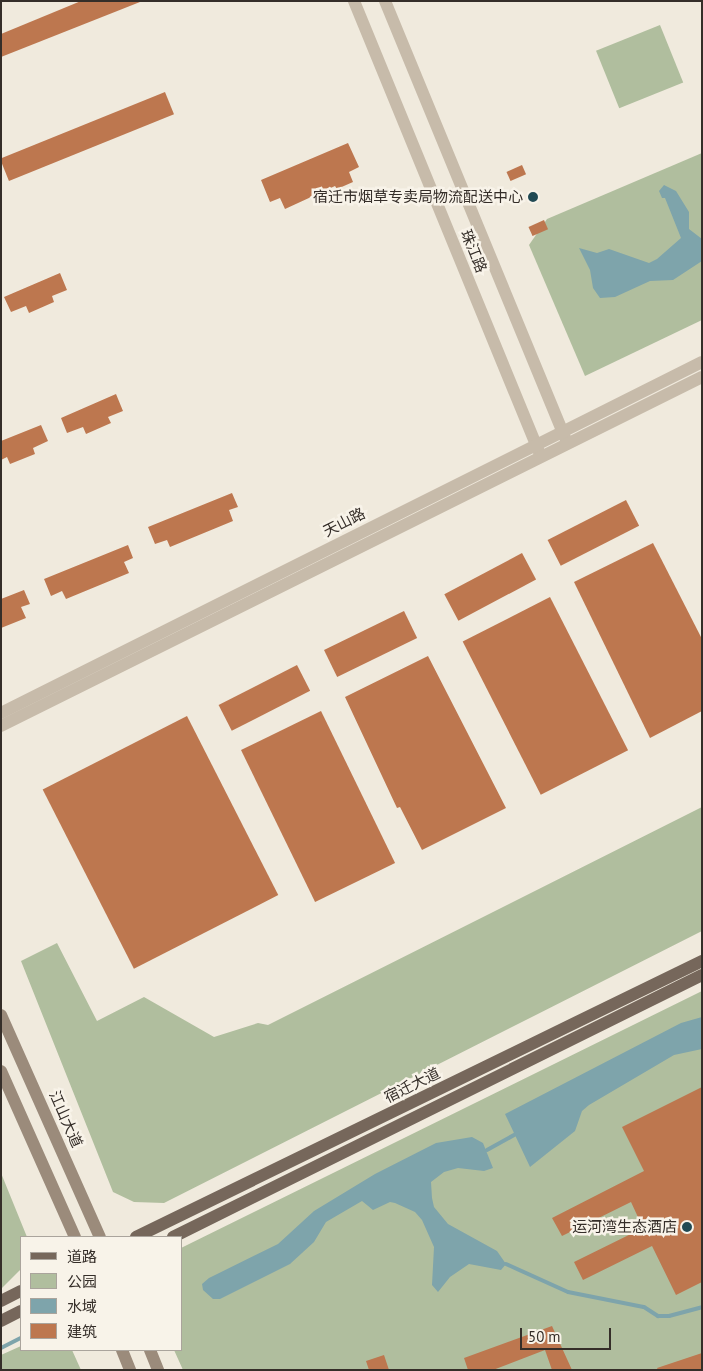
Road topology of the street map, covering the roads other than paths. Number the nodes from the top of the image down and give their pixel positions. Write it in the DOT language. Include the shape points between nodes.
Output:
graph roads {
  1 [pos="354,1"];
  2 [pos="385,1"];
  3 [pos="702,362"];
  4 [pos="702,377"];
  5 [pos="562,431"];
  6 [pos="568,444"];
  7 [pos="536,445"];
  8 [pos="541,458"];
  9 [pos="1,713"];
  10 [pos="1,726"];
  11 [pos="702,961"];
  12 [pos="702,975"];
  13 [pos="1,1015"];
  14 [pos="1,1071"];
  15 [pos="75,1236"];
  16 [pos="100,1236"];
  17 [pos="138,1236"];
  18 [pos="175,1236"];
  19 [pos="20,1292"];
  20 [pos="1,1301"];
  21 [pos="20,1312"];
  22 [pos="1,1321"];
  23 [pos="122,1351"];
  24 [pos="150,1351"];
  25 [pos="130,1370"];
  26 [pos="158,1370"];
  1 -- 7 [label="street, 珠江路"];
  2 -- 5 [label="street, 珠江路"];
  3 -- 5 [label="street, 天山路"];
  4 -- 6 [label="street, 天山路"];
  5 -- 6 [label="street, 珠江路"];
  5 -- 7 [label="street, 天山路"];
  6 -- 8 [label="street, 天山路"];
  7 -- 8 [label="street, 珠江路"];
  7 -- 9 [label="street, 天山路"];
  8 -- 10 [label="street, 天山路"];
  11 -- 17 [label="main road, 宿迁大道"];
  12 -- 18 [label="main road, 宿迁大道"];
  13 -- 16 [label="main road, 江山大道"];
  14 -- 15 [label="main road"];
  19 -- 20 [label="main road"];
  21 -- 22 [label="main road"];
  23 -- 25 [label="main road"];
  24 -- 26 [label="main road"];
}
